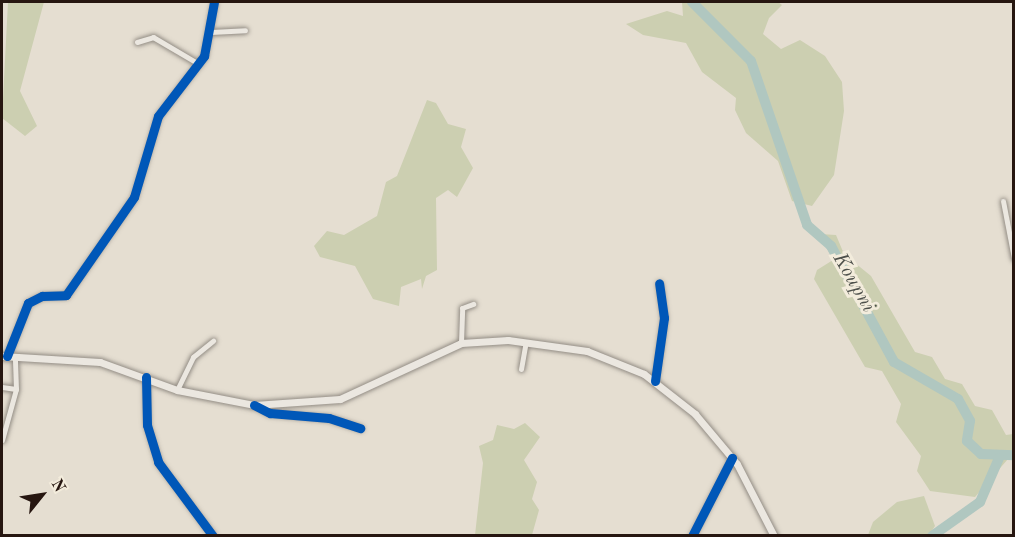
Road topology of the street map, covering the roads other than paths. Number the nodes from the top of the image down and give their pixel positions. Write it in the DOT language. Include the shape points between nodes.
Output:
graph roads {
  1 [pos="214,2"];
  2 [pos="245,30"];
  3 [pos="211,32"];
  4 [pos="137,42"];
  5 [pos="199,64"];
  6 [pos="1003,201"];
  7 [pos="1014,258"];
  8 [pos="658,283"];
  9 [pos="473,304"];
  10 [pos="213,341"];
  11 [pos="526,342"];
  12 [pos="461,343"];
  13 [pos="4,356"];
  14 [pos="15,356"];
  15 [pos="522,369"];
  16 [pos="146,377"];
  17 [pos="655,381"];
  18 [pos="2,387"];
  19 [pos="16,389"];
  20 [pos="177,390"];
  21 [pos="254,405"];
  22 [pos="360,428"];
  23 [pos="2,440"];
  24 [pos="732,458"];
  25 [pos="213,536"];
  26 [pos="692,536"];
  27 [pos="774,536"];
  1 -- 3 [label="street"];
  2 -- 3 [label="street"];
  3 -- 5 [label="street"];
  4 -- 5 [label="street" via="153,37"];
  5 -- 13 [label="street" via="158,116 134,197 66,295 42,296 28,303"];
  6 -- 7 [label="street"];
  8 -- 17 [label="street" via="664,318"];
  9 -- 12 [label="street" via="462,308"];
  10 -- 20 [label="street" via="193,357"];
  11 -- 12 [label="main road"];
  11 -- 15 [label="street"];
  11 -- 17 [label="main road" via="605,356"];
  12 -- 21 [label="main road" via="340,399"];
  13 -- 14 [label="main road"];
  14 -- 16 [label="main road" via="100,362"];
  14 -- 19 [label="street"];
  16 -- 20 [label="main road"];
  16 -- 25 [label="street" via="146,414 158,462"];
  17 -- 24 [label="main road" via="696,414"];
  18 -- 19 [label="street"];
  19 -- 23 [label="street"];
  20 -- 21 [label="main road"];
  21 -- 22 [label="street" via="270,413 329,418"];
  24 -- 26 [label="street"];
  24 -- 27 [label="main road"];
}
